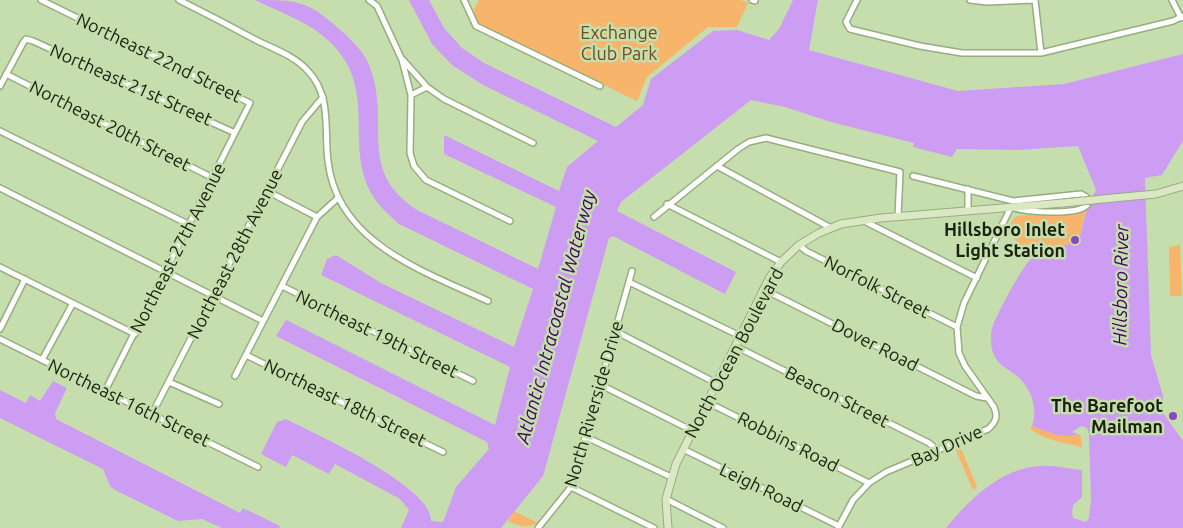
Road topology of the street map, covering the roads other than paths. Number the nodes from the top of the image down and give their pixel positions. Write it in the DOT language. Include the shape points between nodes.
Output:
graph roads {
  1 [pos="41,0"];
  2 [pos="179,0"];
  3 [pos="368,0"];
  4 [pos="464,0"];
  5 [pos="857,0"];
  6 [pos="970,0"];
  7 [pos="1034,0"];
  8 [pos="1172,0"];
  9 [pos="376,3"];
  10 [pos="1182,17"];
  11 [pos="1041,53"];
  12 [pos="402,60"];
  13 [pos="6,74"];
  14 [pos="0,86"];
  15 [pos="600,86"];
  16 [pos="427,87"];
  17 [pos="411,95"];
  18 [pos="323,97"];
  19 [pos="250,103"];
  20 [pos="0,131"];
  21 [pos="235,133"];
  22 [pos="533,143"];
  23 [pos="716,166"];
  24 [pos="912,176"];
  25 [pos="213,178"];
  26 [pos="1183,186"];
  27 [pos="0,188"];
  28 [pos="968,189"];
  29 [pos="267,191"];
  30 [pos="338,198"];
  31 [pos="667,204"];
  32 [pos="1011,207"];
  33 [pos="968,211"];
  34 [pos="654,216"];
  35 [pos="317,217"];
  36 [pos="898,217"];
  37 [pos="864,220"];
  38 [pos="510,221"];
  39 [pos="190,225"];
  40 [pos="831,228"];
  41 [pos="799,245"];
  42 [pos="781,262"];
  43 [pos="0,267"];
  44 [pos="632,270"];
  45 [pos="167,271"];
  46 [pos="976,278"];
  47 [pos="25,279"];
  48 [pos="629,282"];
  49 [pos="282,286"];
  50 [pos="763,289"];
  51 [pos="214,295"];
  52 [pos="488,301"];
  53 [pos="72,303"];
  54 [pos="263,321"];
  55 [pos="957,327"];
  56 [pos="0,329"];
  57 [pos="615,331"];
  58 [pos="135,334"];
  59 [pos="740,336"];
  60 [pos="0,340"];
  61 [pos="735,346"];
  62 [pos="246,354"];
  63 [pos="42,360"];
  64 [pos="235,376"];
  65 [pos="473,381"];
  66 [pos="169,382"];
  67 [pos="716,383"];
  68 [pos="602,385"];
  69 [pos="105,391"];
  70 [pos="988,398"];
  71 [pos="707,402"];
  72 [pos="218,404"];
  73 [pos="152,414"];
  74 [pos="693,431"];
  75 [pos="586,437"];
  76 [pos="683,449"];
  77 [pos="938,450"];
  78 [pos="443,452"];
  79 [pos="258,467"];
  80 [pos="671,477"];
  81 [pos="869,483"];
  82 [pos="571,487"];
  83 [pos="666,499"];
  84 [pos="838,527"];
  85 [pos="538,528"];
  86 [pos="654,528"];
  87 [pos="668,528"];
  88 [pos="723,528"];
  1 -- 19 [label="street, Northeast 22nd Street"];
  2 -- 18 [label="street" via="299,63 308,71"];
  3 -- 9 [label="street"];
  4 -- 15 [label="street" via="476,26"];
  5 -- 11 [label="street" via="846,22 850,29 962,53"];
  6 -- 7 [label="street"];
  7 -- 11 [label="street"];
  8 -- 10 [label="street"];
  9 -- 12 [label="street"];
  10 -- 11 [label="street"];
  12 -- 16 [label="street"];
  12 -- 17 [label="street"];
  13 -- 14 [label="street"];
  13 -- 21 [label="street, Northeast 21st Street" via="26,40"];
  13 -- 25 [label="street, Northeast 20th Street"];
  16 -- 17 [label="street"];
  16 -- 22 [label="street" via="459,107"];
  17 -- 38 [label="street" via="410,153 419,173 438,187"];
  18 -- 29 [label="street, Northeast 28th Avenue" via="302,122"];
  18 -- 30 [label="street" via="328,161"];
  19 -- 21 [label="street, Northeast 27th Avenue"];
  20 -- 39 [label="street"];
  21 -- 25 [label="street, Northeast 27th Avenue"];
  23 -- 31 [label="street"];
  23 -- 36 [label="street" via="748,142 766,138 900,172"];
  23 -- 40 [label="street, Norfolk Street"];
  24 -- 28 [label="street"];
  25 -- 39 [label="street, Northeast 27th Avenue"];
  26 -- 32 [label="main road, North Ocean Boulevard, bridge" via="1156,194"];
  27 -- 45 [label="street"];
  28 -- 32 [label="street" via="1013,201 1081,194 1086,197 1087,205 1081,209 1043,212 1024,212"];
  28 -- 33 [label="street"];
  29 -- 35 [label="street"];
  29 -- 51 [label="street, Northeast 28th Avenue"];
  30 -- 35 [label="street"];
  30 -- 52 [label="street" via="354,223 369,238 402,260"];
  31 -- 34 [label="street"];
  31 -- 42 [label="street"];
  32 -- 33 [label="main road, North Ocean Boulevard"];
  32 -- 46 [label="street, Bay Drive"];
  33 -- 36 [label="main road, North Ocean Boulevard"];
  35 -- 49 [label="street"];
  36 -- 37 [label="main road, North Ocean Boulevard"];
  37 -- 40 [label="main road, North Ocean Boulevard"];
  37 -- 46 [label="street"];
  39 -- 45 [label="street, Northeast 27th Avenue"];
  40 -- 41 [label="main road, North Ocean Boulevard"];
  41 -- 42 [label="main road, North Ocean Boulevard"];
  41 -- 55 [label="street, Norfolk Street"];
  42 -- 50 [label="main road, North Ocean Boulevard"];
  43 -- 47 [label="street"];
  44 -- 48 [label="street, North Riverside Drive"];
  45 -- 51 [label="street"];
  45 -- 58 [label="street, Northeast 27th Avenue"];
  46 -- 55 [label="street, Bay Drive"];
  47 -- 53 [label="street"];
  47 -- 56 [label="street"];
  48 -- 57 [label="street, North Riverside Drive"];
  48 -- 59 [label="street"];
  49 -- 54 [label="street"];
  49 -- 65 [label="street, Northeast 19th Street"];
  50 -- 59 [label="main road, North Ocean Boulevard"];
  50 -- 70 [label="street, Dover Road" via="976,396"];
  51 -- 54 [label="street"];
  51 -- 66 [label="street, Northeast 28th Avenue"];
  53 -- 58 [label="street"];
  53 -- 63 [label="street"];
  54 -- 62 [label="street"];
  55 -- 70 [label="street, Bay Drive" via="959,353"];
  57 -- 67 [label="street"];
  57 -- 68 [label="street, North Riverside Drive"];
  58 -- 69 [label="street, Northeast 27th Avenue"];
  59 -- 61 [label="main road, North Ocean Boulevard"];
  60 -- 63 [label="street, Northeast 16th Street"];
  61 -- 67 [label="main road, North Ocean Boulevard"];
  61 -- 77 [label="street, Beacon Street"];
  62 -- 64 [label="street"];
  62 -- 78 [label="street, Northeast 18th Street"];
  63 -- 69 [label="street, Northeast 16th Street"];
  66 -- 72 [label="street"];
  66 -- 73 [label="street, Northeast 28th Avenue"];
  67 -- 71 [label="main road, North Ocean Boulevard"];
  68 -- 74 [label="street"];
  68 -- 75 [label="street, North Riverside Drive"];
  69 -- 73 [label="street, Northeast 16th Street"];
  70 -- 77 [label="street, Bay Drive" via="996,414 995,422 988,429"];
  71 -- 74 [label="main road, North Ocean Boulevard"];
  71 -- 81 [label="street, Robbins Road"];
  73 -- 79 [label="street, Northeast 16th Street"];
  74 -- 76 [label="main road, North Ocean Boulevard"];
  75 -- 80 [label="street"];
  75 -- 82 [label="street, North Riverside Drive"];
  76 -- 80 [label="main road, North Ocean Boulevard"];
  76 -- 84 [label="street, Leigh Road"];
  77 -- 81 [label="street, Bay Drive" via="886,472"];
  80 -- 83 [label="main road, North Ocean Boulevard"];
  81 -- 84 [label="street, Bay Drive" via="853,500"];
  82 -- 85 [label="street, North Riverside Drive"];
  82 -- 86 [label="street"];
  83 -- 87 [label="main road, North Ocean Boulevard"];
  83 -- 88 [label="street"];
}
